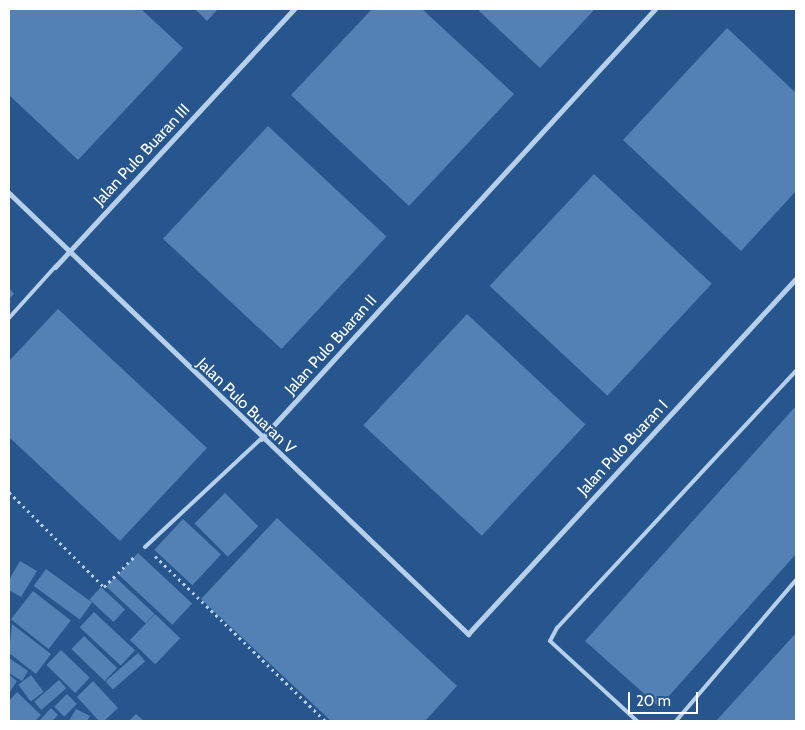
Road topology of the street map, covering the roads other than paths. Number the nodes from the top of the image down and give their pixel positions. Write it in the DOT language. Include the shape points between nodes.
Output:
graph roads {
  1 [pos="294,9"];
  2 [pos="655,9"];
  3 [pos="9,193"];
  4 [pos="71,251"];
  5 [pos="55,267"];
  6 [pos="796,278"];
  7 [pos="9,318"];
  8 [pos="796,371"];
  9 [pos="261,439"];
  10 [pos="145,546"];
  11 [pos="796,580"];
  12 [pos="468,634"];
  13 [pos="637,721"];
  14 [pos="676,721"];
  1 -- 4 [label="street, Jalan Pulo Buaran III"];
  2 -- 9 [label="street, Jalan Pulo Buaran II"];
  3 -- 4 [label="street, Jalan Pulo Buaran V"];
  4 -- 5 [label="street, Jalan Pulo Buaran III"];
  4 -- 9 [label="street, Jalan Pulo Buaran V"];
  5 -- 7 [label="lane, Jalan Pulo Buaran III"];
  6 -- 12 [label="street, Jalan Pulo Buaran I"];
  8 -- 13 [label="lane" via="557,628 550,641"];
  9 -- 10 [label="lane, Jalan Pulo Buaran II"];
  9 -- 12 [label="street, Jalan Pulo Buaran V"];
  11 -- 14 [label="lane"];
}
